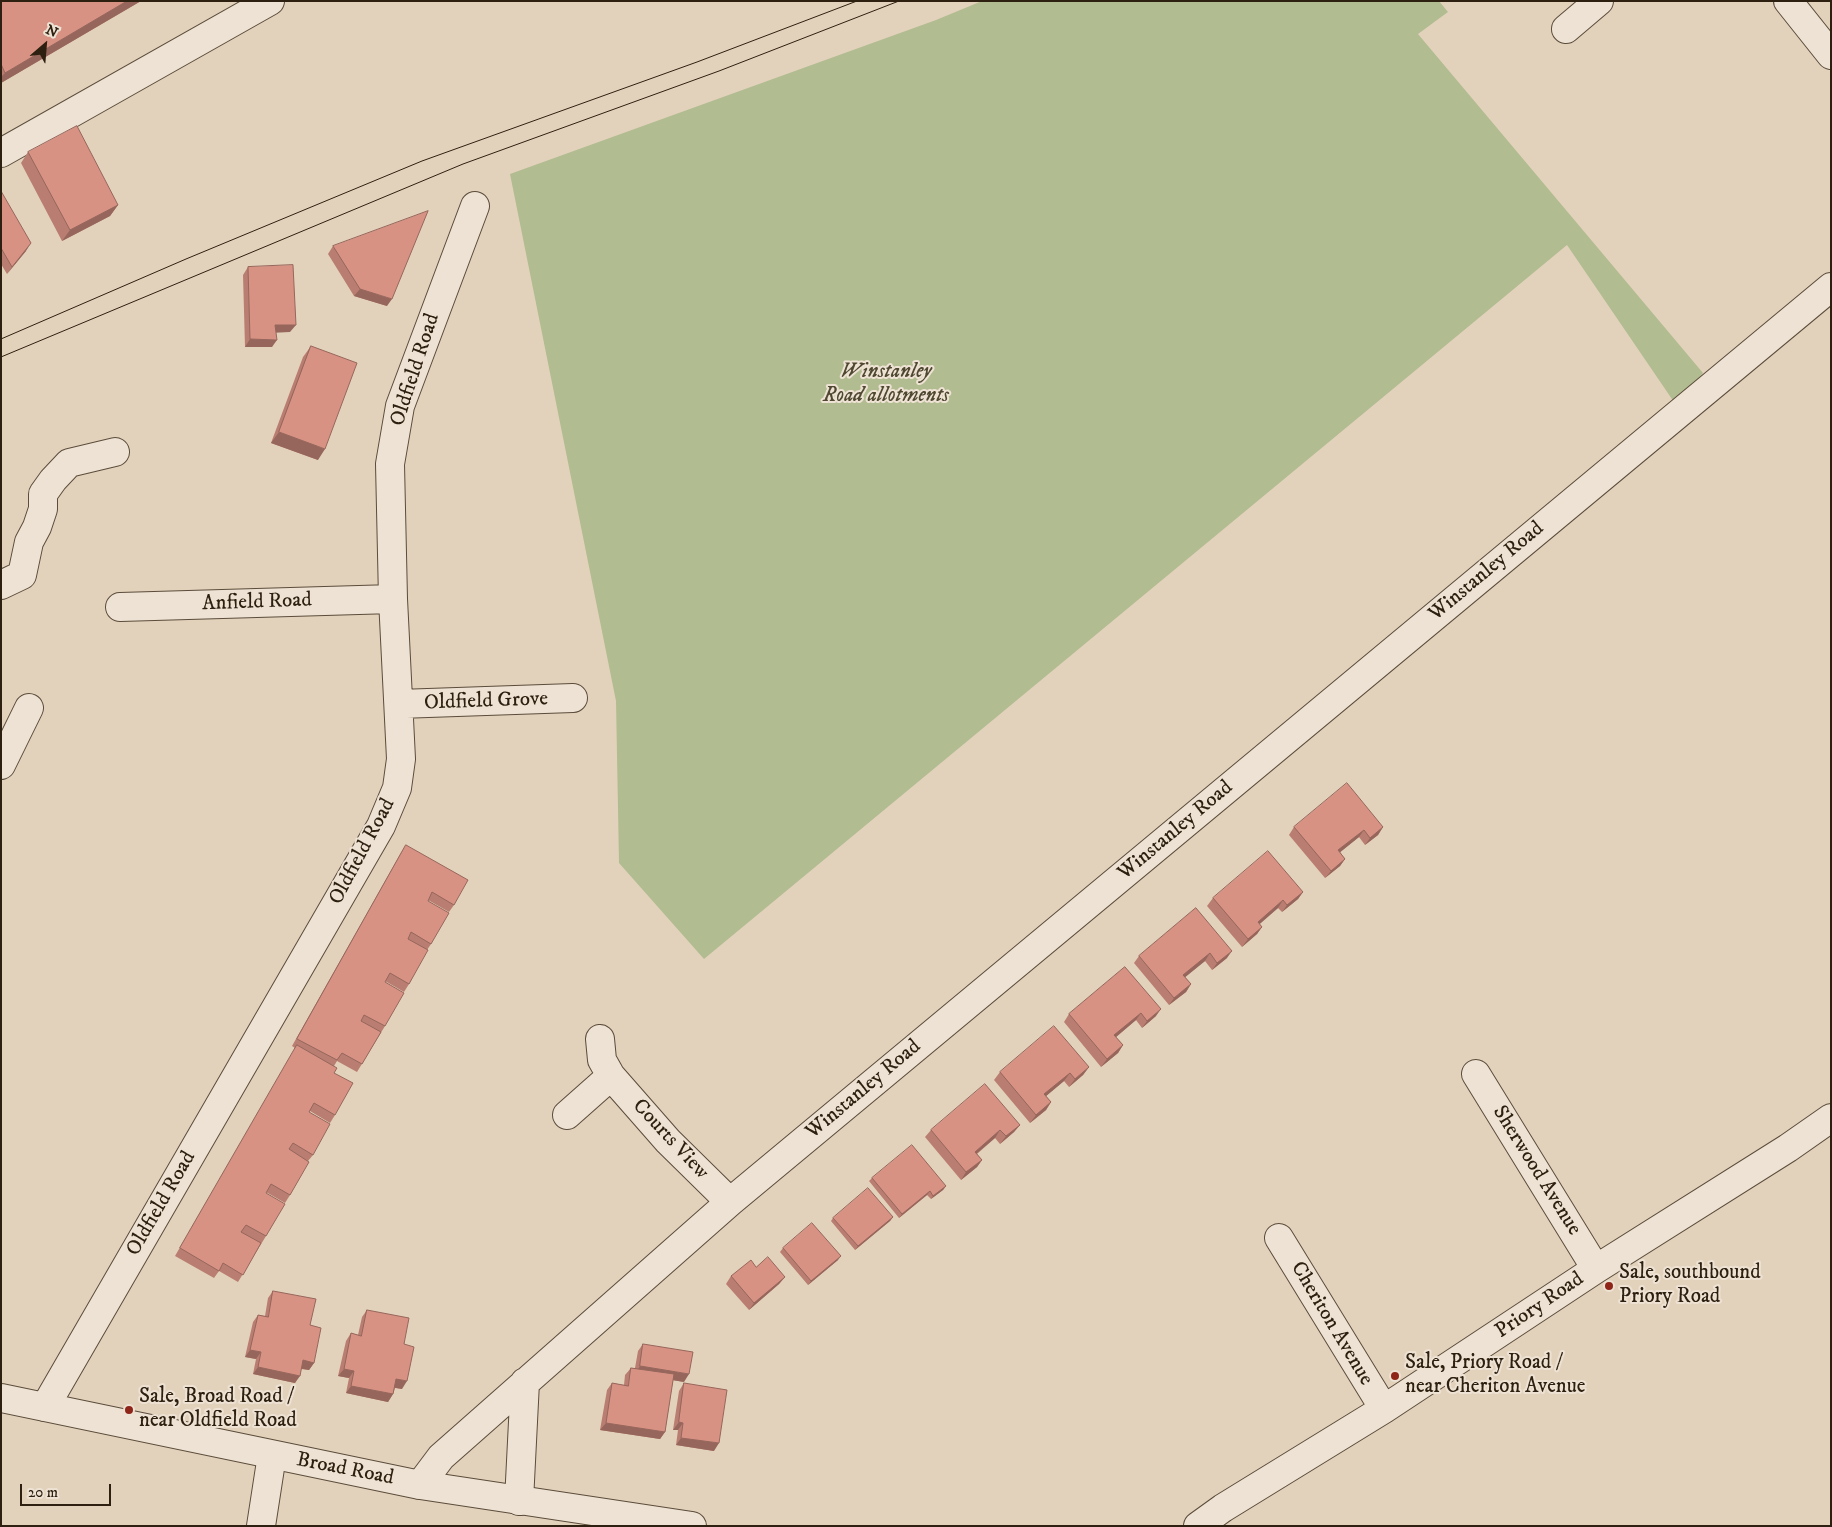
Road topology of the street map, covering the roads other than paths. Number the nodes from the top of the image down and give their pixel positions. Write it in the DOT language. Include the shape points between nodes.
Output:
graph roads {
  1 [pos="270,1"];
  2 [pos="1599,1"];
  3 [pos="1788,1"];
  4 [pos="1566,29"];
  5 [pos="1831,55"];
  6 [pos="1,153"];
  7 [pos="475,206"];
  8 [pos="1831,287"];
  9 [pos="115,452"];
  10 [pos="1,585"];
  11 [pos="393,599"];
  12 [pos="120,607"];
  13 [pos="573,698"];
  14 [pos="399,704"];
  15 [pos="29,708"];
  16 [pos="1,765"];
  17 [pos="600,1039"];
  18 [pos="1476,1074"];
  19 [pos="611,1076"];
  20 [pos="567,1115"];
  21 [pos="1831,1118"];
  22 [pos="730,1202"];
  23 [pos="1279,1238"];
  24 [pos="1596,1269"];
  25 [pos="526,1382"];
  26 [pos="1,1398"];
  27 [pos="45,1407"];
  28 [pos="1384,1409"];
  29 [pos="272,1455"];
  30 [pos="420,1485"];
  31 [pos="519,1500"];
  32 [pos="661,1524"];
  33 [pos="261,1526"];
  34 [pos="692,1526"];
  35 [pos="1198,1526"];
  1 -- 6 [label="street"];
  2 -- 4 [label="street"];
  3 -- 5 [label="street"];
  7 -- 11 [label="street, Oldfield Road" via="400,406 390,464"];
  8 -- 22 [label="street, Winstanley Road"];
  9 -- 10 [label="street" via="69,463 53,480 43,494 42,509 29,542 22,575"];
  11 -- 12 [label="street, Anfield Road"];
  11 -- 14 [label="street, Oldfield Road"];
  13 -- 14 [label="street, Oldfield Grove"];
  14 -- 27 [label="street, Oldfield Road" via="401,759 397,788 380,826"];
  15 -- 16 [label="street"];
  17 -- 19 [label="street, Courts View" via="602,1060"];
  18 -- 24 [label="street, Sherwood Avenue"];
  19 -- 20 [label="street"];
  19 -- 22 [label="street, Courts View" via="668,1142"];
  21 -- 24 [label="street, Priory Road"];
  22 -- 25 [label="street, Winstanley Road"];
  23 -- 28 [label="street, Cheriton Avenue"];
  24 -- 28 [label="street, Priory Road"];
  25 -- 30 [label="street, Winstanley Road" via="441,1457"];
  25 -- 31 [label="street"];
  26 -- 27 [label="street, Broad Road"];
  27 -- 29 [label="street, Broad Road"];
  28 -- 35 [label="street, Priory Road"];
  29 -- 30 [label="street, Broad Road"];
  29 -- 33 [label="street"];
  30 -- 31 [label="street, Broad Road"];
  31 -- 32 [label="street, Broad Road"];
  32 -- 34 [label="street, Broad Road"];
}
